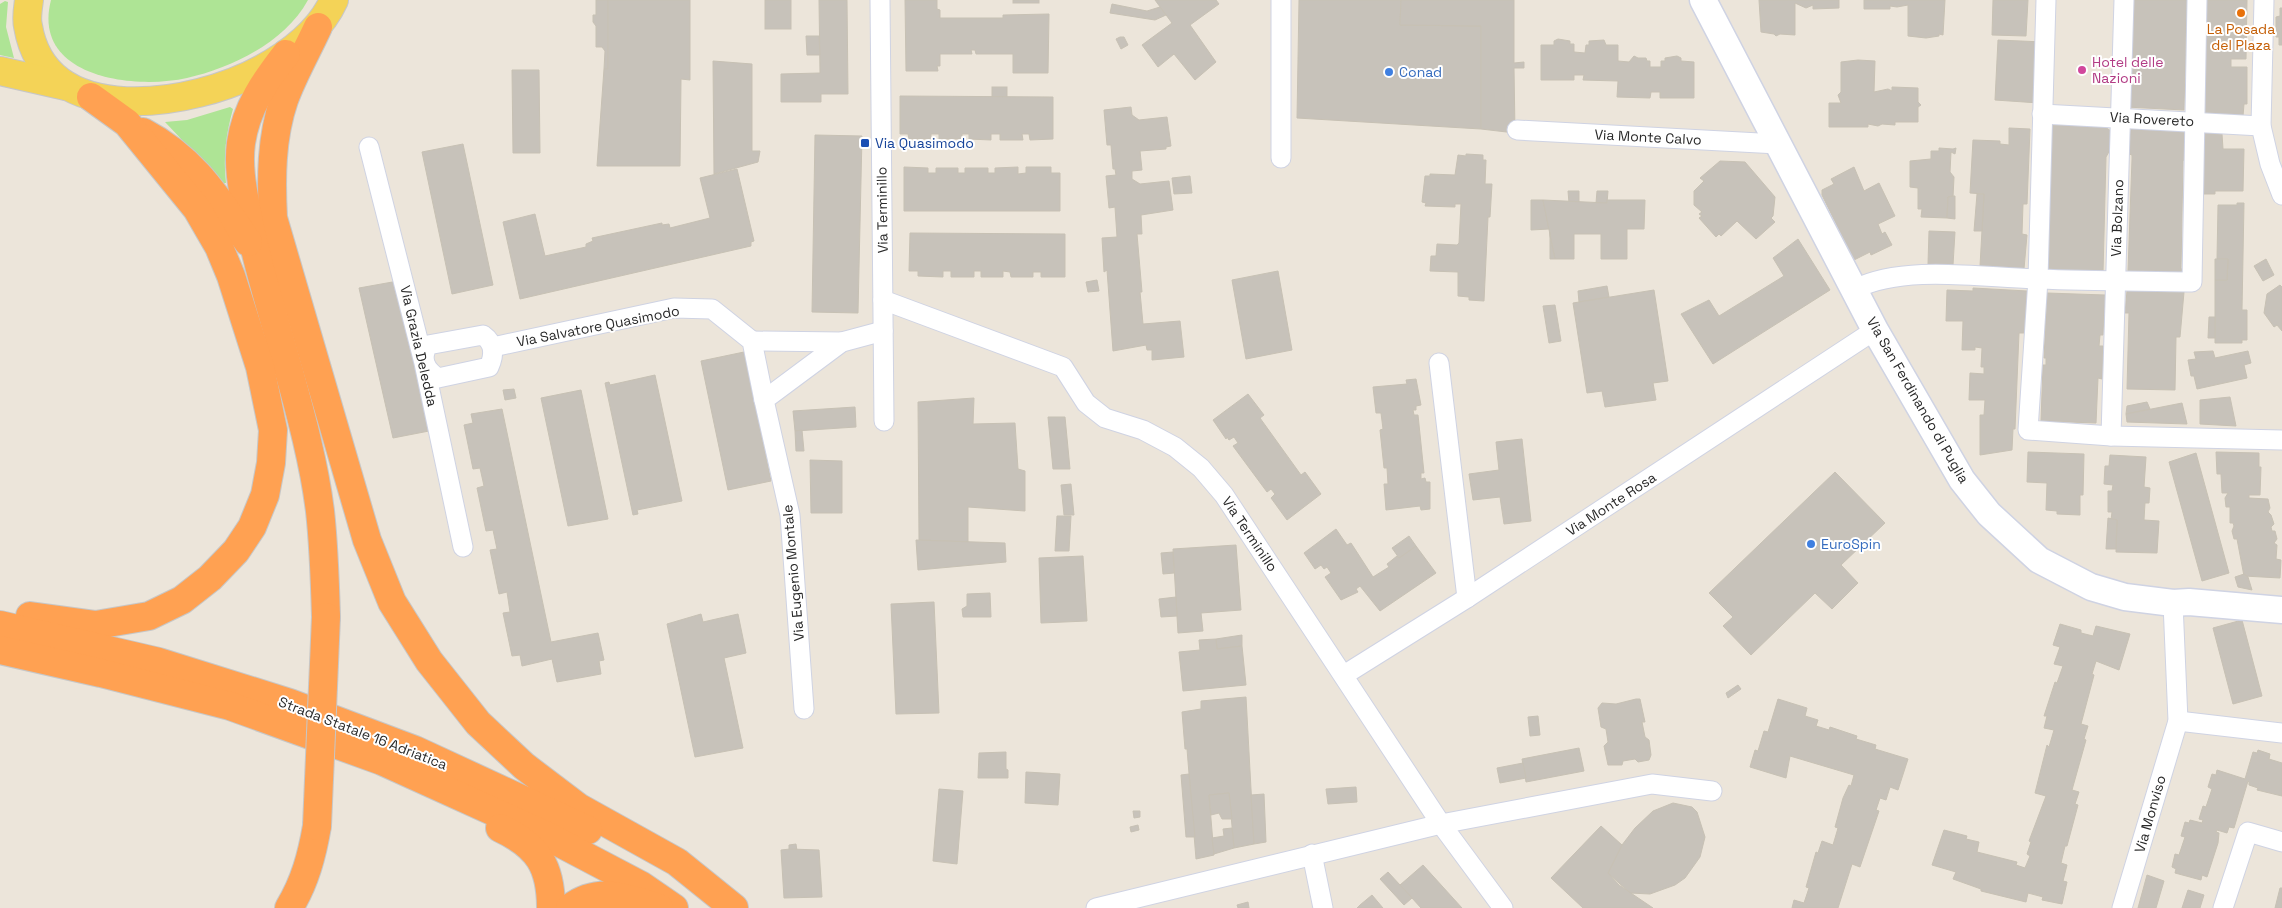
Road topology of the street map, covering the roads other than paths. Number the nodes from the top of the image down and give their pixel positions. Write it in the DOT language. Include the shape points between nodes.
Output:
graph roads {
  1 [pos="29,0"];
  2 [pos="880,0"];
  3 [pos="1281,0"];
  4 [pos="1702,0"];
  5 [pos="2046,0"];
  6 [pos="2124,0"];
  7 [pos="2197,0"];
  8 [pos="2264,0"];
  9 [pos="332,10"];
  10 [pos="286,54"];
  11 [pos="0,71"];
  12 [pos="66,86"];
  13 [pos="91,97"];
  14 [pos="2042,114"];
  15 [pos="2120,117"];
  16 [pos="2195,122"];
  17 [pos="127,123"];
  18 [pos="2261,126"];
  19 [pos="1517,130"];
  20 [pos="1778,144"];
  21 [pos="369,147"];
  22 [pos="1281,158"];
  23 [pos="2282,195"];
  24 [pos="254,250"];
  25 [pos="2038,279"];
  26 [pos="2115,280"];
  27 [pos="1855,289"];
  28 [pos="883,300"];
  29 [pos="1876,330"];
  30 [pos="883,331"];
  31 [pos="752,341"];
  32 [pos="842,342"];
  33 [pos="493,347"];
  34 [pos="424,363"];
  35 [pos="1439,363"];
  36 [pos="764,400"];
  37 [pos="884,422"];
  38 [pos="2111,436"];
  39 [pos="2282,440"];
  40 [pos="463,547"];
  41 [pos="1467,598"];
  42 [pos="2172,603"];
  43 [pos="2282,610"];
  44 [pos="0,612"];
  45 [pos="0,625"];
  46 [pos="0,650"];
  47 [pos="0,663"];
  48 [pos="1344,675"];
  49 [pos="230,706"];
  50 [pos="804,709"];
  51 [pos="2178,721"];
  52 [pos="2282,733"];
  53 [pos="382,761"];
  54 [pos="1712,791"];
  55 [pos="1441,824"];
  56 [pos="2282,842"];
  57 [pos="1312,854"];
  58 [pos="290,908"];
  59 [pos="552,908"];
  60 [pos="570,908"];
  61 [pos="659,908"];
  62 [pos="674,908"];
  63 [pos="733,908"];
  64 [pos="1096,908"];
  65 [pos="1323,908"];
  66 [pos="1503,908"];
  67 [pos="2122,908"];
  68 [pos="2223,908"];
  1 -- 12 [label="main road" via="27,26 36,54"];
  2 -- 28 [label="street, Via Terminillo"];
  3 -- 22 [label="street"];
  4 -- 20 [label="street, Via San Ferdinando di Puglia"];
  5 -- 14 [label="street"];
  6 -- 15 [label="street, Via Bolzano"];
  7 -- 16 [label="street"];
  8 -- 18 [label="street"];
  9 -- 10 [label="main road"];
  9 -- 63 [label="highway" via="284,101 274,149 271,182 273,218 367,540 392,602 429,661 478,723 524,766 578,807 677,862"];
  10 -- 13 [label="main road" via="234,82 188,96 145,101"];
  10 -- 24 [label="highway" via="259,90 240,144 240,173"];
  11 -- 12 [label="main road"];
  12 -- 13 [label="main road"];
  13 -- 17 [label="highway"];
  14 -- 15 [label="street, Via Rovereto"];
  14 -- 25 [label="street"];
  15 -- 16 [label="street, Via Rovereto"];
  15 -- 26 [label="street, Via Bolzano"];
  16 -- 18 [label="street, Via Rovereto"];
  16 -- 26 [label="street" via="2192,282"];
  17 -- 24 [label="highway" via="168,146 192,167"];
  17 -- 44 [label="highway" via="197,209 231,276 260,367 273,430 265,496 252,527 236,551 210,578 182,600 149,616 96,625"];
  18 -- 23 [label="street"];
  19 -- 20 [label="street, Via Monte Calvo"];
  20 -- 27 [label="street, Via San Ferdinando di Puglia"];
  21 -- 34 [label="street, Via Grazia Deledda"];
  24 -- 58 [label="highway, bridge" via="309,451 320,510 324,559 326,617 317,826 310,862"];
  25 -- 26 [label="street"];
  25 -- 27 [label="street" via="1923,274 1869,282"];
  25 -- 38 [label="street" via="2028,430"];
  26 -- 38 [label="street, Via Bolzano"];
  27 -- 29 [label="street, Via San Ferdinando di Puglia"];
  28 -- 30 [label="street, Via Terminillo"];
  28 -- 48 [label="street, Via Terminillo" via="1063,367 1086,403 1105,418 1142,430 1176,447 1201,468 1224,495"];
  29 -- 41 [label="street, Via Monte Rosa"];
  29 -- 42 [label="street, Via San Ferdinando di Puglia" via="1962,480 1989,514 2023,547 2039,560 2090,586 2125,597"];
  30 -- 32 [label="street"];
  30 -- 37 [label="street, Via Terminillo"];
  31 -- 32 [label="street"];
  31 -- 33 [label="street, Via Salvatore Quasimodo" via="712,309 674,308"];
  31 -- 36 [label="street"];
  32 -- 36 [label="street"];
  33 -- 34 [label="street" via="483,335 428,345"];
  33 -- 34 [label="street" via="489,367 438,378"];
  34 -- 40 [label="street, Via Grazia Deledda"];
  35 -- 41 [label="street"];
  36 -- 50 [label="street, Via Eugenio Montale" via="790,515"];
  38 -- 39 [label="street"];
  41 -- 48 [label="street, Via Monte Rosa"];
  42 -- 43 [label="street, Via San Ferdinando di Puglia"];
  42 -- 51 [label="street, Via Monviso"];
  45 -- 63 [label="highway, Strada Statale 16 Adriatica" via="159,662 290,703 415,750 577,824"];
  46 -- 49 [label="highway, Strada Statale 16 Adriatica"];
  47 -- 49 [label="highway" via="131,692"];
  48 -- 55 [label="street, Via Terminillo"];
  49 -- 53 [label="highway, Strada Statale 16 Adriatica"];
  51 -- 52 [label="street"];
  51 -- 67 [label="street, Via Monviso"];
  53 -- 59 [label="highway" via="407,784 514,834 540,857 548,873"];
  53 -- 62 [label="highway, Strada Statale 16 Adriatica" via="545,835 642,886"];
  54 -- 55 [label="street" via="1652,784"];
  55 -- 57 [label="street"];
  55 -- 66 [label="street, Via Terminillo"];
  56 -- 68 [label="street" via="2248,832"];
  57 -- 64 [label="street"];
  57 -- 65 [label="street"];
  60 -- 61 [label="highway" via="582,899 605,894"];
}
